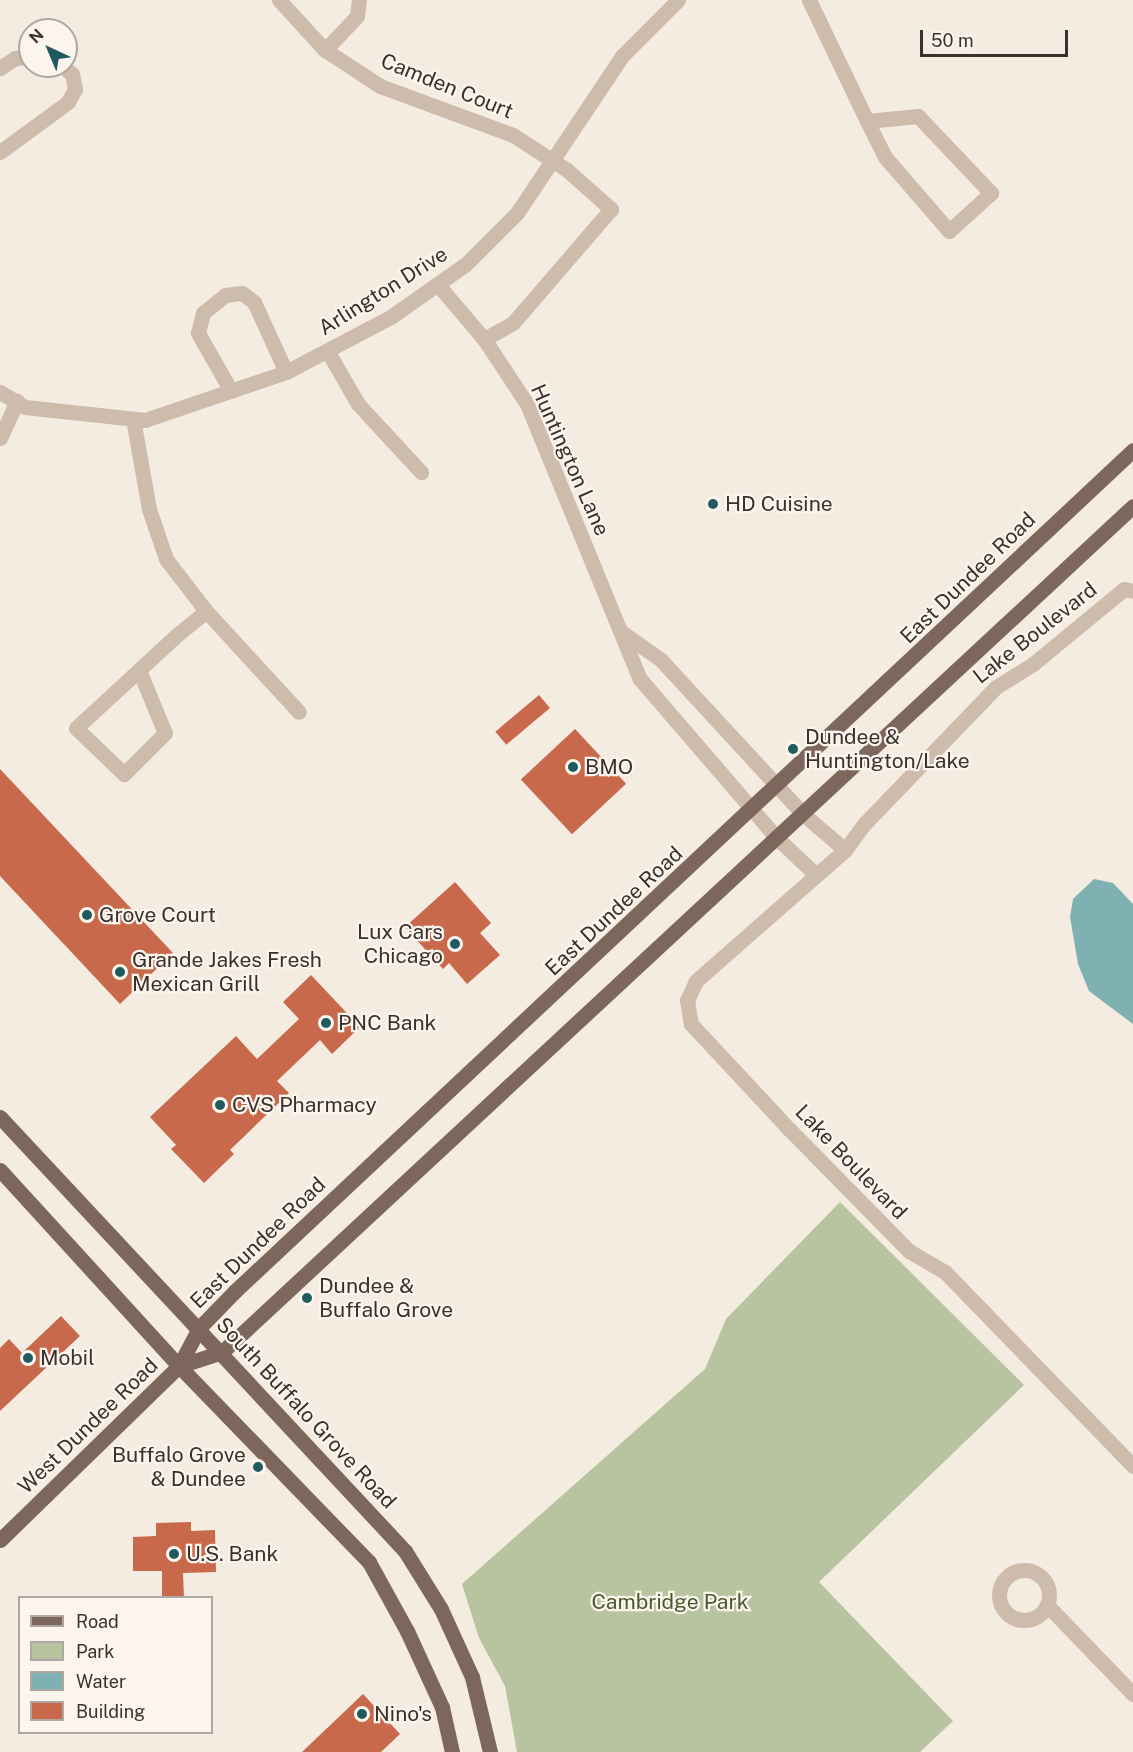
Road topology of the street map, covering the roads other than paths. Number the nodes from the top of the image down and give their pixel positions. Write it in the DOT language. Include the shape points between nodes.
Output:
graph roads {
  1 [pos="279,0"];
  2 [pos="359,0"];
  3 [pos="678,0"];
  4 [pos="809,0"];
  5 [pos="325,50"];
  6 [pos="18,58"];
  7 [pos="0,68"];
  8 [pos="73,78"];
  9 [pos="867,121"];
  10 [pos="0,152"];
  11 [pos="554,162"];
  12 [pos="439,286"];
  13 [pos="484,339"];
  14 [pos="328,352"];
  15 [pos="286,372"];
  16 [pos="231,391"];
  17 [pos="0,392"];
  18 [pos="17,401"];
  19 [pos="133,419"];
  20 [pos="0,438"];
  21 [pos="1133,450"];
  22 [pos="421,472"];
  23 [pos="1133,506"];
  24 [pos="1133,591"];
  25 [pos="206,610"];
  26 [pos="624,633"];
  27 [pos="139,670"];
  28 [pos="299,712"];
  29 [pos="780,786"];
  30 [pos="753,810"];
  31 [pos="802,813"];
  32 [pos="777,838"];
  33 [pos="845,850"];
  34 [pos="816,875"];
  35 [pos="0,1118"];
  36 [pos="0,1170"];
  37 [pos="199,1328"];
  38 [pos="222,1352"];
  39 [pos="179,1366"];
  40 [pos="1133,1466"];
  41 [pos="0,1540"];
  42 [pos="1047,1605"];
  43 [pos="1133,1694"];
  44 [pos="452,1752"];
  45 [pos="490,1752"];
  1 -- 5 [label="street, Camden Court"];
  2 -- 5 [label="street" via="357,16"];
  3 -- 11 [label="street, Arlington Drive" via="622,56"];
  4 -- 9 [label="street"];
  5 -- 11 [label="street, Camden Court" via="380,86 513,135"];
  6 -- 7 [label="street"];
  8 -- 10 [label="street" via="75,89 68,102"];
  9 -- 9 [label="street" via="885,157 949,231 991,193 918,116"];
  11 -- 12 [label="street, Arlington Drive" via="517,213"];
  11 -- 13 [label="street, Camden Court" via="611,210 513,323"];
  12 -- 13 [label="street, Huntington Lane"];
  12 -- 14 [label="street, Arlington Drive"];
  13 -- 26 [label="street, Huntington Lane" via="527,404"];
  14 -- 15 [label="street, Arlington Drive"];
  14 -- 22 [label="street" via="358,404"];
  15 -- 16 [label="street, Arlington Drive"];
  15 -- 16 [label="street" via="254,302 242,294 225,295 202,312 198,333"];
  16 -- 19 [label="street, Arlington Drive" via="145,420"];
  17 -- 18 [label="street, Arlington Drive"];
  18 -- 19 [label="street, Arlington Drive" via="25,407"];
  18 -- 20 [label="street"];
  19 -- 25 [label="street" via="149,509 166,559"];
  21 -- 29 [label="main road, East Dundee Road"];
  23 -- 31 [label="main road"];
  24 -- 33 [label="street, Lake Boulevard" via="1124,589 1033,664 996,687 865,823"];
  25 -- 27 [label="street"];
  25 -- 28 [label="street"];
  26 -- 29 [label="street" via="661,660"];
  26 -- 30 [label="street, Huntington Lane" via="640,679"];
  27 -- 27 [label="street" via="75,728 123,774 165,733"];
  29 -- 30 [label="main road, East Dundee Road"];
  29 -- 31 [label="street"];
  30 -- 32 [label="street, Huntington Lane"];
  30 -- 37 [label="main road, East Dundee Road"];
  31 -- 32 [label="main road"];
  31 -- 33 [label="street"];
  32 -- 34 [label="street"];
  32 -- 38 [label="main road"];
  33 -- 34 [label="street, Lake Boulevard"];
  34 -- 40 [label="street, Lake Boulevard" via="696,981 687,1000 691,1024 909,1251 945,1272"];
  35 -- 37 [label="main road, South Buffalo Grove Road"];
  36 -- 39 [label="main road"];
  37 -- 38 [label="main road, South Buffalo Grove Road"];
  37 -- 39 [label="main road, East Dundee Road"];
  38 -- 39 [label="main road"];
  38 -- 45 [label="main road, South Buffalo Grove Road" via="405,1551 441,1609 472,1677"];
  39 -- 41 [label="main road, West Dundee Road"];
  39 -- 44 [label="main road" via="369,1562 442,1707"];
  42 -- 43 [label="street"];
}
